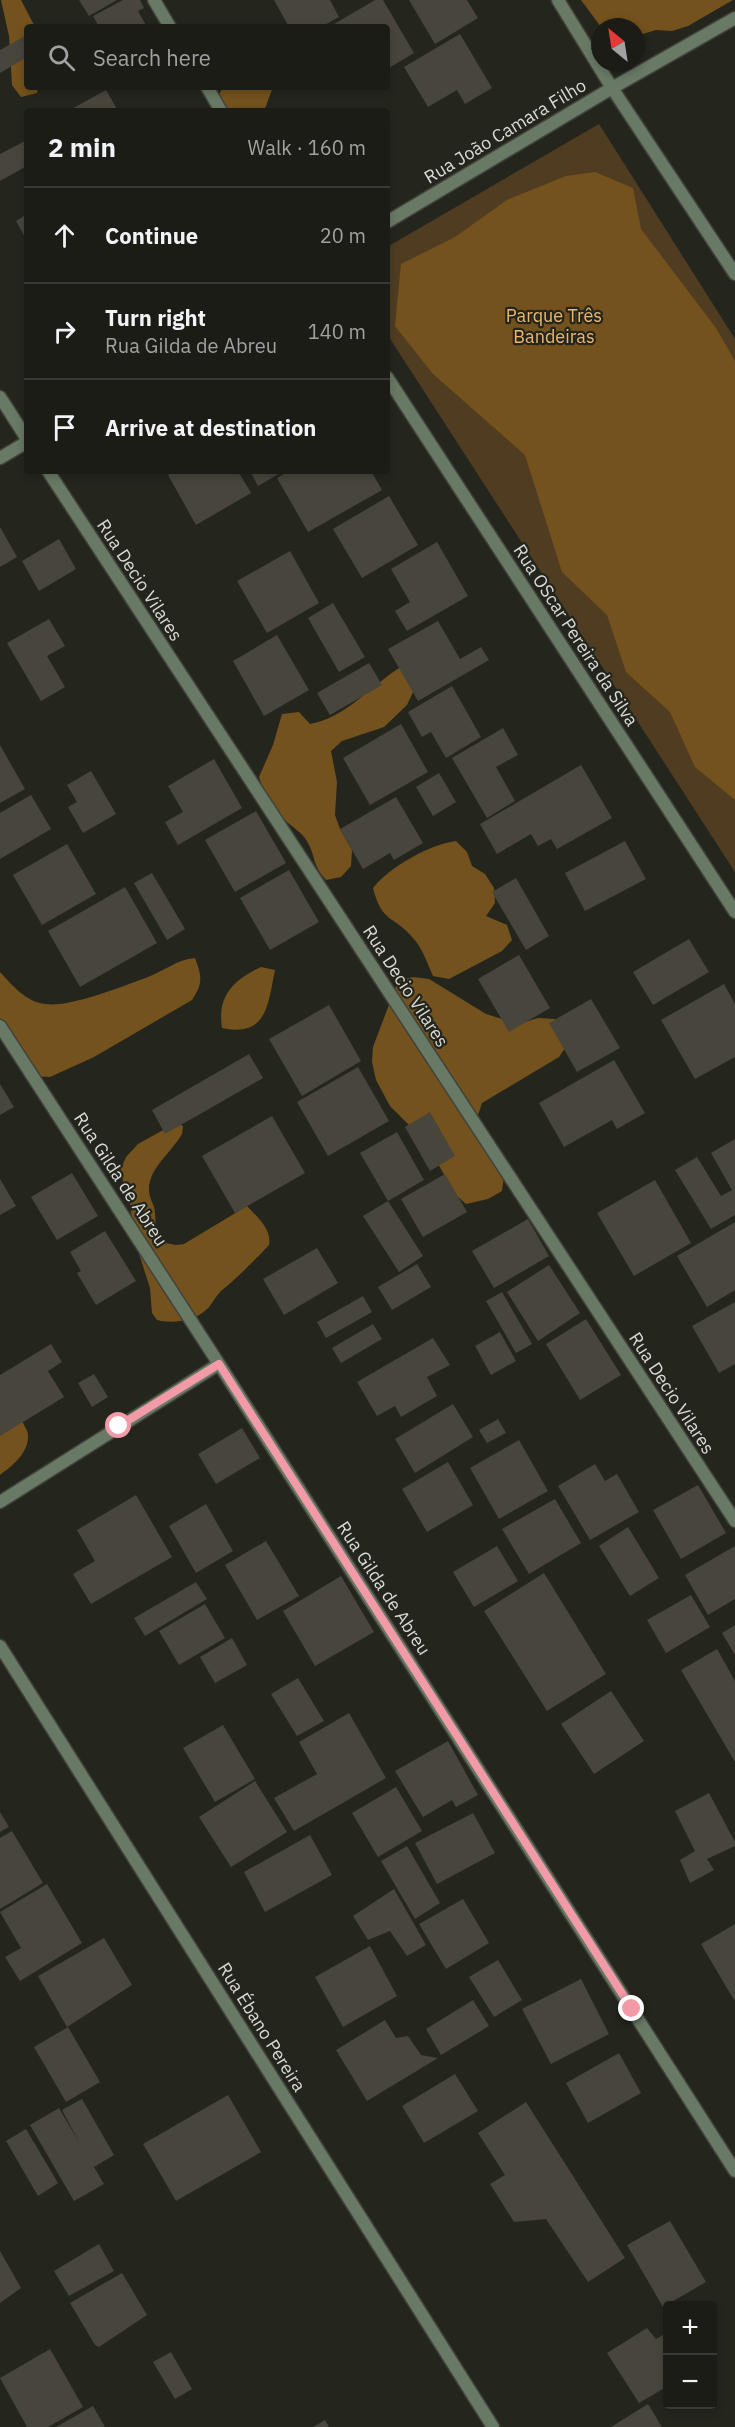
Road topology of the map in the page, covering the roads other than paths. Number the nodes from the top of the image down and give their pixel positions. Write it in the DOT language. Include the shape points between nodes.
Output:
graph roads {
  1 [pos="154,0"];
  2 [pos="558,0"];
  3 [pos="735,18"];
  4 [pos="168,24"];
  5 [pos="612,88"];
  6 [pos="209,90"];
  7 [pos="219,108"];
  8 [pos="390,220"];
  9 [pos="735,274"];
  10 [pos="390,382"];
  11 [pos="0,397"];
  12 [pos="24,436"];
  13 [pos="24,443"];
  14 [pos="0,458"];
  15 [pos="50,474"];
  16 [pos="735,912"];
  17 [pos="0,1026"];
  18 [pos="219,1364"];
  19 [pos="0,1502"];
  20 [pos="735,1521"];
  21 [pos="0,1646"];
  22 [pos="735,2171"];
  23 [pos="493,2427"];
  1 -- 4 [label="street"];
  2 -- 5 [label="street"];
  3 -- 5 [label="street, Rua João Camara Filho"];
  5 -- 8 [label="street, Rua João Camara Filho"];
  5 -- 9 [label="street"];
  6 -- 7 [label="street"];
  10 -- 16 [label="street, Rua OScar Pereira da Silva"];
  11 -- 12 [label="street"];
  13 -- 14 [label="street"];
  15 -- 20 [label="street, Rua Decio Vilares"];
  17 -- 18 [label="street, Rua Gilda de Abreu"];
  18 -- 19 [label="street"];
  18 -- 22 [label="street, Rua Gilda de Abreu"];
  21 -- 23 [label="street, Rua Ébano Pereira"];
}
